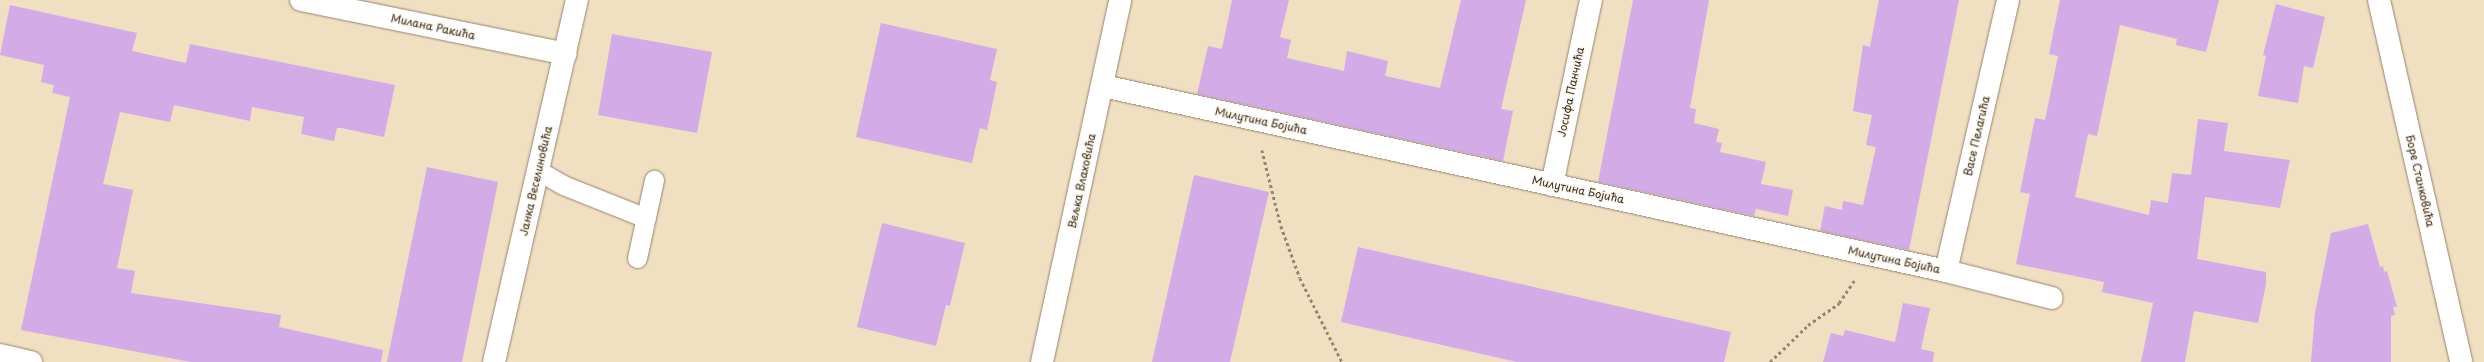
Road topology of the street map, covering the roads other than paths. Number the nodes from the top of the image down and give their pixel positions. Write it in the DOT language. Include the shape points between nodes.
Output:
graph roads {
  1 [pos="301,0"];
  2 [pos="577,0"];
  3 [pos="1120,0"];
  4 [pos="1591,0"];
  5 [pos="2008,0"];
  6 [pos="2379,0"];
  7 [pos="566,54"];
  8 [pos="1103,86"];
  9 [pos="539,171"];
  10 [pos="654,180"];
  11 [pos="1552,185"];
  12 [pos="646,218"];
  13 [pos="637,258"];
  14 [pos="1946,271"];
  15 [pos="2052,298"];
  16 [pos="0,355"];
  17 [pos="31,362"];
  18 [pos="494,362"];
  19 [pos="1042,362"];
  20 [pos="2461,362"];
  1 -- 7 [label="street, Милана Ракића"];
  2 -- 7 [label="street, Јанка Веселиновића"];
  3 -- 8 [label="street, Вељка Влаховића"];
  4 -- 11 [label="street, Јосифа Панчића"];
  5 -- 14 [label="street, Васе Пелагића"];
  6 -- 20 [label="street, Боре Станковића"];
  7 -- 9 [label="street, Јанка Веселиновића"];
  8 -- 11 [label="street, Милутина Бојића"];
  8 -- 19 [label="street, Вељка Влаховића"];
  9 -- 12 [label="lane" via="562,185"];
  9 -- 18 [label="street, Јанка Веселиновића"];
  10 -- 12 [label="lane"];
  11 -- 14 [label="street, Милутина Бојића"];
  12 -- 13 [label="lane"];
  14 -- 15 [label="street, Милутина Бојића"];
  16 -- 17 [label="street"];
}
